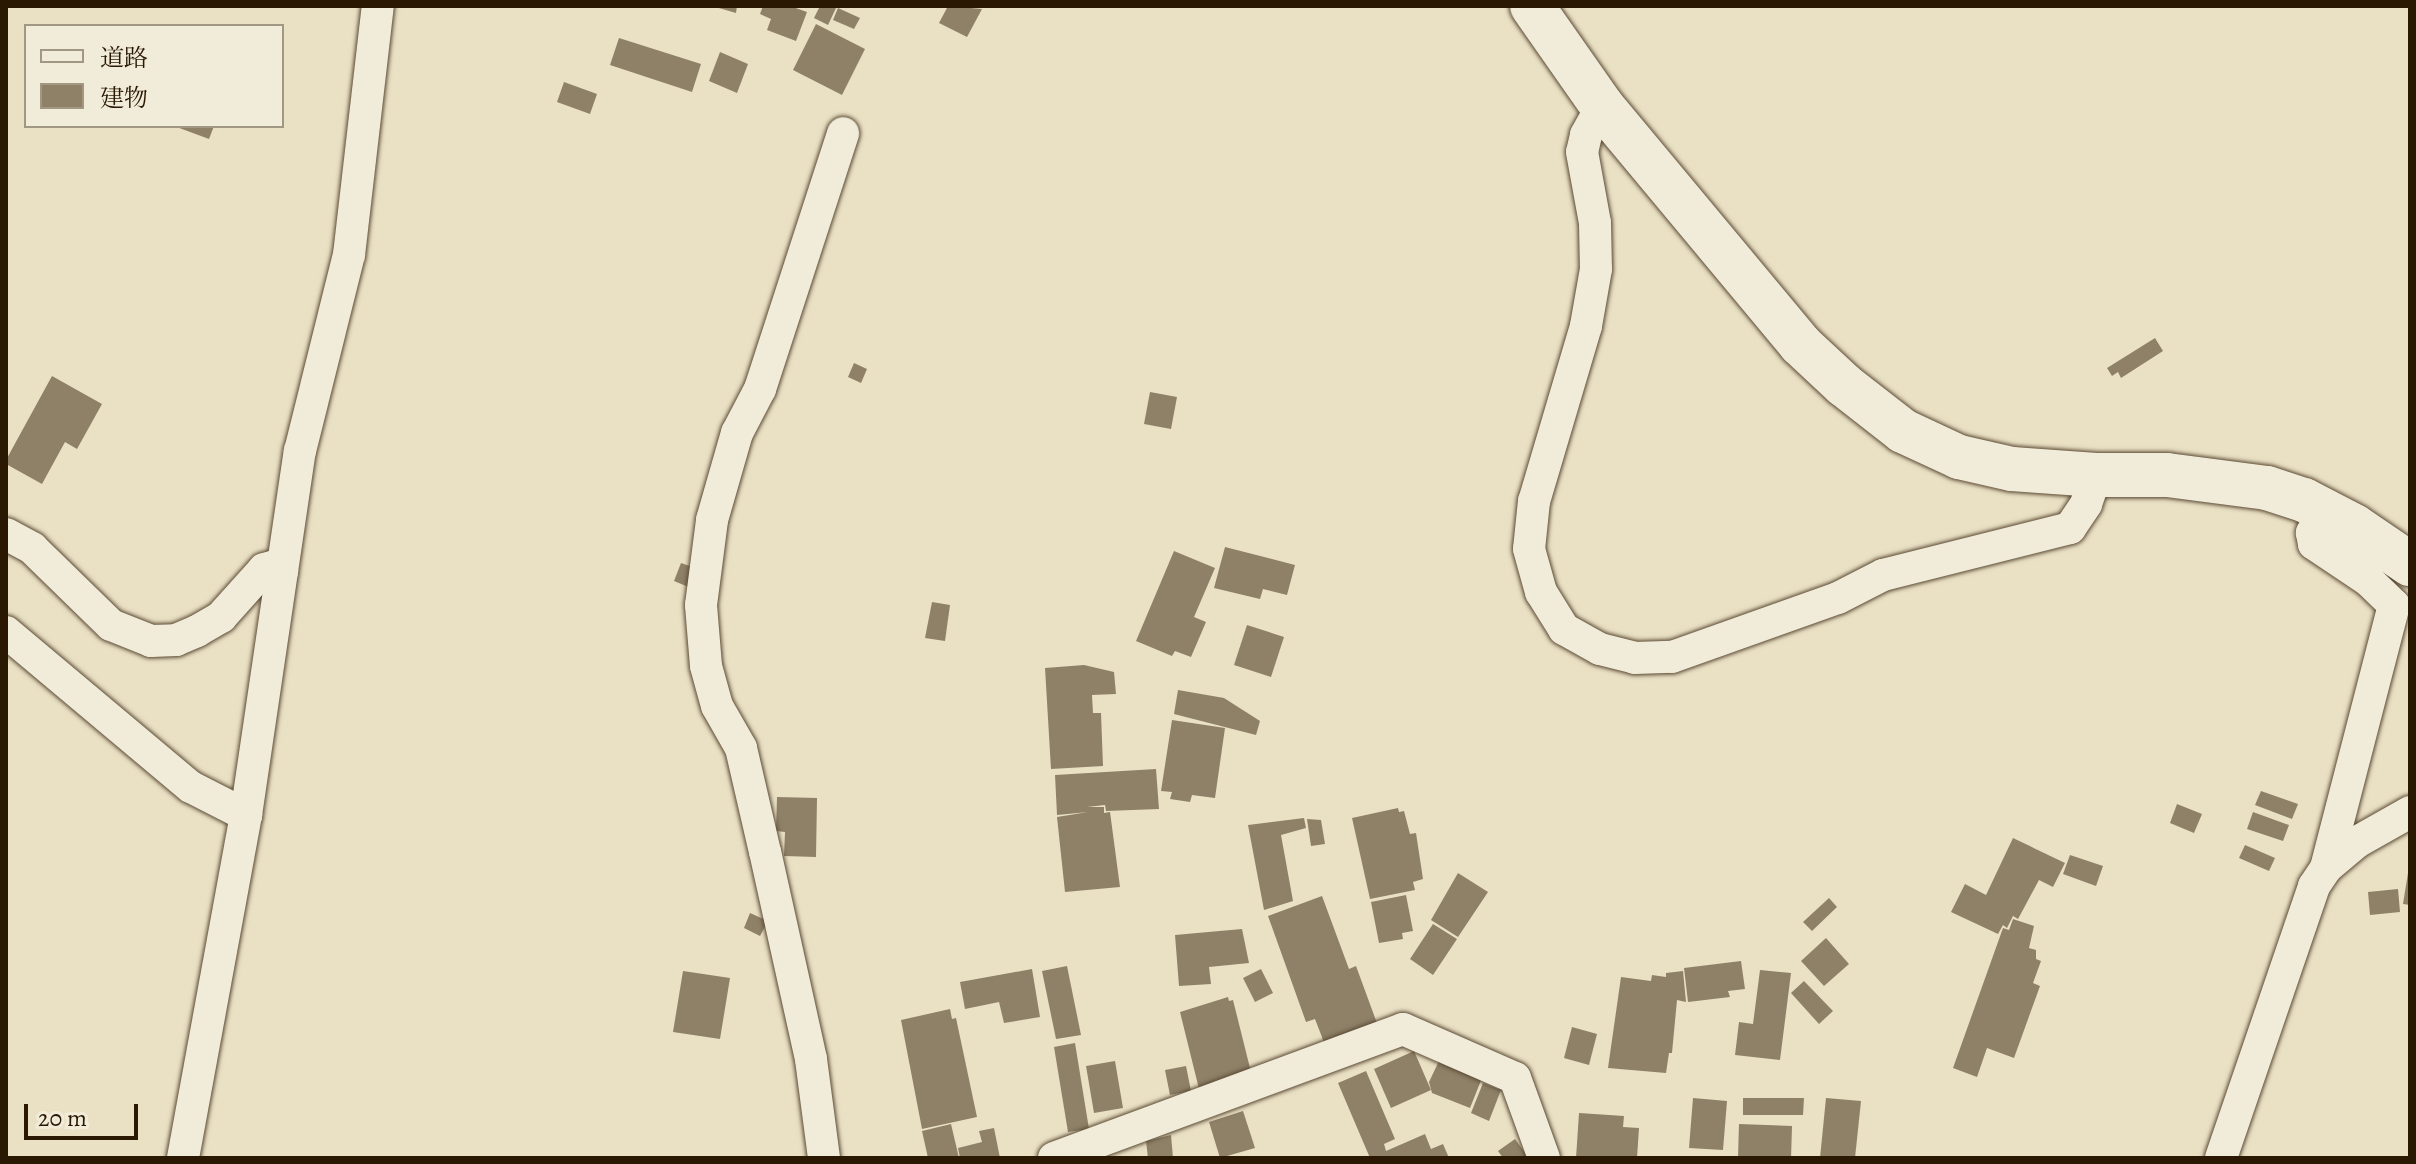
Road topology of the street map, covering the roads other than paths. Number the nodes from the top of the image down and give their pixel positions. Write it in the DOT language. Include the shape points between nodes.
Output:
graph roads {
  1 [pos="378,6"];
  2 [pos="1532,6"];
  3 [pos="1602,106"];
  4 [pos="843,133"];
  5 [pos="2096,475"];
  6 [pos="2324,510"];
  7 [pos="6,534"];
  8 [pos="2410,564"];
  9 [pos="282,571"];
  10 [pos="6,632"];
  11 [pos="2410,812"];
  12 [pos="246,815"];
  13 [pos="2326,868"];
  14 [pos="183,1158"];
  15 [pos="824,1158"];
  16 [pos="1054,1158"];
  17 [pos="1544,1158"];
  18 [pos="2221,1158"];
  1 -- 9 [label="street" via="349,255 300,451"];
  2 -- 3 [label="street"];
  3 -- 5 [label="street" via="1800,344 1903,431 1959,457 2012,469"];
  3 -- 5 [label="street" via="1582,152 1595,223 1596,269 1586,326 1534,501 1529,549 1541,592 1564,629 1600,649 1635,658 1672,657 1838,598 1883,575 2070,528"];
  4 -- 15 [label="street" via="760,389 737,433 712,520 701,605 706,666 717,706 741,748 765,852 811,1059"];
  5 -- 6 [label="street" via="2235,482"];
  6 -- 8 [label="street"];
  6 -- 13 [label="street" via="2312,533 2314,544 2368,580 2394,605"];
  7 -- 9 [label="street" via="32,548 111,625 151,641 176,640 197,631 221,617 264,569"];
  9 -- 12 [label="street"];
  10 -- 12 [label="street" via="191,787"];
  11 -- 13 [label="street" via="2357,842"];
  12 -- 14 [label="street"];
  13 -- 18 [label="street" via="2314,886"];
  16 -- 17 [label="street" via="1403,1029 1515,1078"];
}
